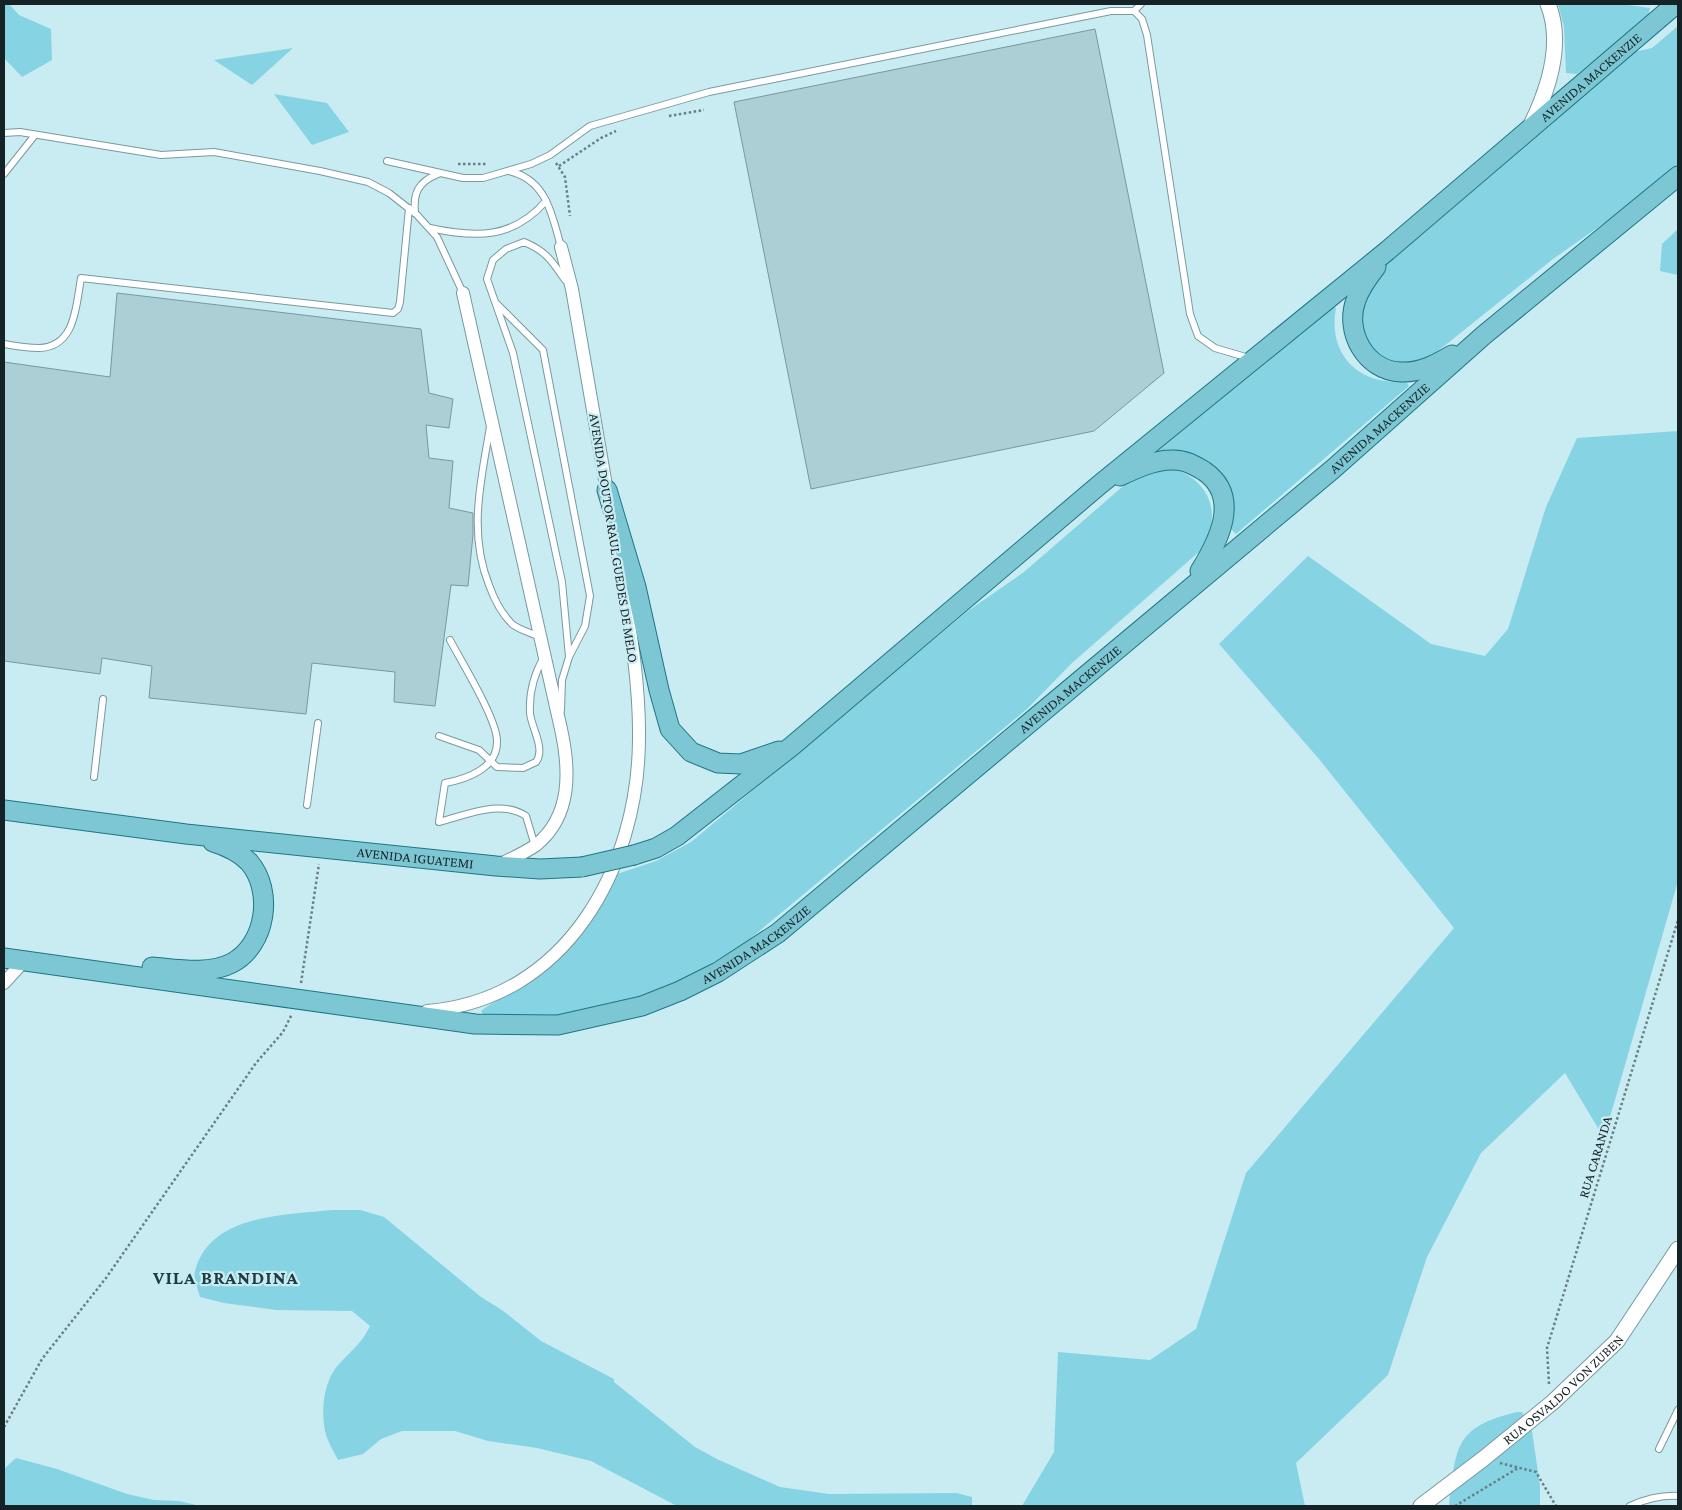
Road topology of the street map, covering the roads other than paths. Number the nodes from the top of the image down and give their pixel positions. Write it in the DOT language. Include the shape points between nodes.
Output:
graph roads {
  1 [pos="1141,4"];
  2 [pos="1548,4"];
  3 [pos="1676,4"];
  4 [pos="1134,11"];
  5 [pos="1527,132"];
  6 [pos="4,133"];
  7 [pos="35,135"];
  8 [pos="387,161"];
  9 [pos="508,171"];
  10 [pos="4,174"];
  11 [pos="440,174"];
  12 [pos="1678,176"];
  13 [pos="546,201"];
  14 [pos="409,208"];
  15 [pos="415,213"];
  16 [pos="429,228"];
  17 [pos="561,247"];
  18 [pos="1386,251"];
  19 [pos="572,289"];
  20 [pos="463,293"];
  21 [pos="494,300"];
  22 [pos="1484,335"];
  23 [pos="4,344"];
  24 [pos="1252,359"];
  25 [pos="492,418"];
  26 [pos="1098,486"];
  27 [pos="607,490"];
  28 [pos="1190,587"];
  29 [pos="540,637"];
  30 [pos="450,640"];
  31 [pos="544,656"];
  32 [pos="569,657"];
  33 [pos="103,699"];
  34 [pos="318,723"];
  35 [pos="561,729"];
  36 [pos="439,736"];
  37 [pos="792,746"];
  38 [pos="489,760"];
  39 [pos="94,777"];
  40 [pos="307,805"];
  41 [pos="4,810"];
  42 [pos="186,834"];
  43 [pos="534,846"];
  44 [pos="496,866"];
  45 [pos="4,958"];
  46 [pos="24,960"];
  47 [pos="94,970"];
  48 [pos="4,983"];
  49 [pos="385,1011"];
  50 [pos="1678,1248"];
  51 [pos="1678,1410"];
  52 [pos="1659,1449"];
  53 [pos="1678,1496"];
  54 [pos="1420,1506"];
  55 [pos="1630,1506"];
  1 -- 4 [label="lane"];
  2 -- 5 [label="street" via="1554,40 1552,66 1544,98"];
  3 -- 5 [label="main road, AVENIDA MACKENZIE"];
  4 -- 9 [label="lane" via="1111,11 709,92 590,126 550,155"];
  4 -- 24 [label="lane" via="1142,19 1147,35 1190,314 1198,336 1215,348"];
  5 -- 18 [label="main road, AVENIDA MACKENZIE"];
  6 -- 7 [label="lane"];
  7 -- 10 [label="lane"];
  7 -- 14 [label="lane" via="161,156 214,152 328,172 368,182"];
  8 -- 11 [label="lane"];
  9 -- 11 [label="lane" via="483,178"];
  9 -- 13 [label="lane" via="530,179"];
  11 -- 15 [label="lane" via="423,182 416,191"];
  12 -- 22 [label="main road, AVENIDA MACKENZIE"];
  13 -- 16 [label="lane" via="526,221 512,228 469,235"];
  13 -- 17 [label="lane"];
  14 -- 15 [label="lane"];
  14 -- 23 [label="lane" via="398,309 393,313 81,278 74,321 66,336 40,348"];
  15 -- 16 [label="lane"];
  16 -- 20 [label="lane" via="441,244"];
  17 -- 19 [label="street, AVENIDA DOUTOR RAUL GUEDES DE MELO"];
  18 -- 22 [label="main road" via="1369,276 1354,308 1354,334 1370,361 1385,370 1419,370 1436,364"];
  18 -- 24 [label="main road, AVENIDA MACKENZIE"];
  19 -- 21 [label="lane" via="551,259 539,248 524,242 506,249 493,260 487,279"];
  19 -- 27 [label="street, AVENIDA DOUTOR RAUL GUEDES DE MELO"];
  20 -- 25 [label="street"];
  21 -- 32 [label="lane" via="513,353 562,582"];
  21 -- 32 [label="lane" via="543,350 590,596 585,626"];
  22 -- 28 [label="main road, AVENIDA MACKENZIE" via="1333,469"];
  24 -- 26 [label="main road, AVENIDA MACKENZIE"];
  25 -- 29 [label="street"];
  25 -- 29 [label="lane" via="478,497 481,565 496,602 513,625"];
  26 -- 28 [label="main road" via="1138,468 1171,460 1190,463 1209,475 1224,501 1224,521 1214,548"];
  26 -- 37 [label="main road, AVENIDA MACKENZIE"];
  27 -- 37 [label="main road" via="636,587 670,729 691,752 718,763 741,764"];
  27 -- 49 [label="street, AVENIDA DOUTOR RAUL GUEDES DE MELO" via="632,643 639,740 636,793 624,839 589,915 550,962 513,986 474,1003 453,1009"];
  28 -- 49 [label="main road, AVENIDA MACKENZIE" via="778,933 718,972 642,1006 558,1025 475,1024"];
  29 -- 31 [label="street"];
  30 -- 38 [label="lane" via="480,695 496,734 496,748"];
  31 -- 35 [label="street"];
  31 -- 38 [label="lane" via="536,670 530,706 539,760 523,768 502,769"];
  32 -- 35 [label="lane" via="562,680"];
  33 -- 39 [label="lane"];
  34 -- 40 [label="lane"];
  35 -- 43 [label="street" via="568,770 560,814 551,830"];
  36 -- 38 [label="lane" via="479,750"];
  37 -- 44 [label="main road, AVENIDA IGUATEMI, bridge" via="678,836 656,848 582,866 540,869"];
  38 -- 43 [label="lane" via="477,774 445,783 439,822 486,810 510,808 526,816"];
  41 -- 42 [label="main road, AVENIDA IGUATEMI"];
  42 -- 44 [label="main road, AVENIDA IGUATEMI"];
  42 -- 47 [label="main road" via="228,847 249,862 260,882 262,921 246,952 232,963 218,968 180,969 123,964"];
  43 -- 44 [label="street"];
  45 -- 46 [label="main road"];
  46 -- 47 [label="main road"];
  46 -- 48 [label="street"];
  47 -- 49 [label="main road"];
  50 -- 54 [label="street, RUA OSVALDO VON ZUBEN" via="1618,1341 1553,1402"];
  51 -- 52 [label="lane"];
  53 -- 55 [label="lane" via="1646,1499"];
}
